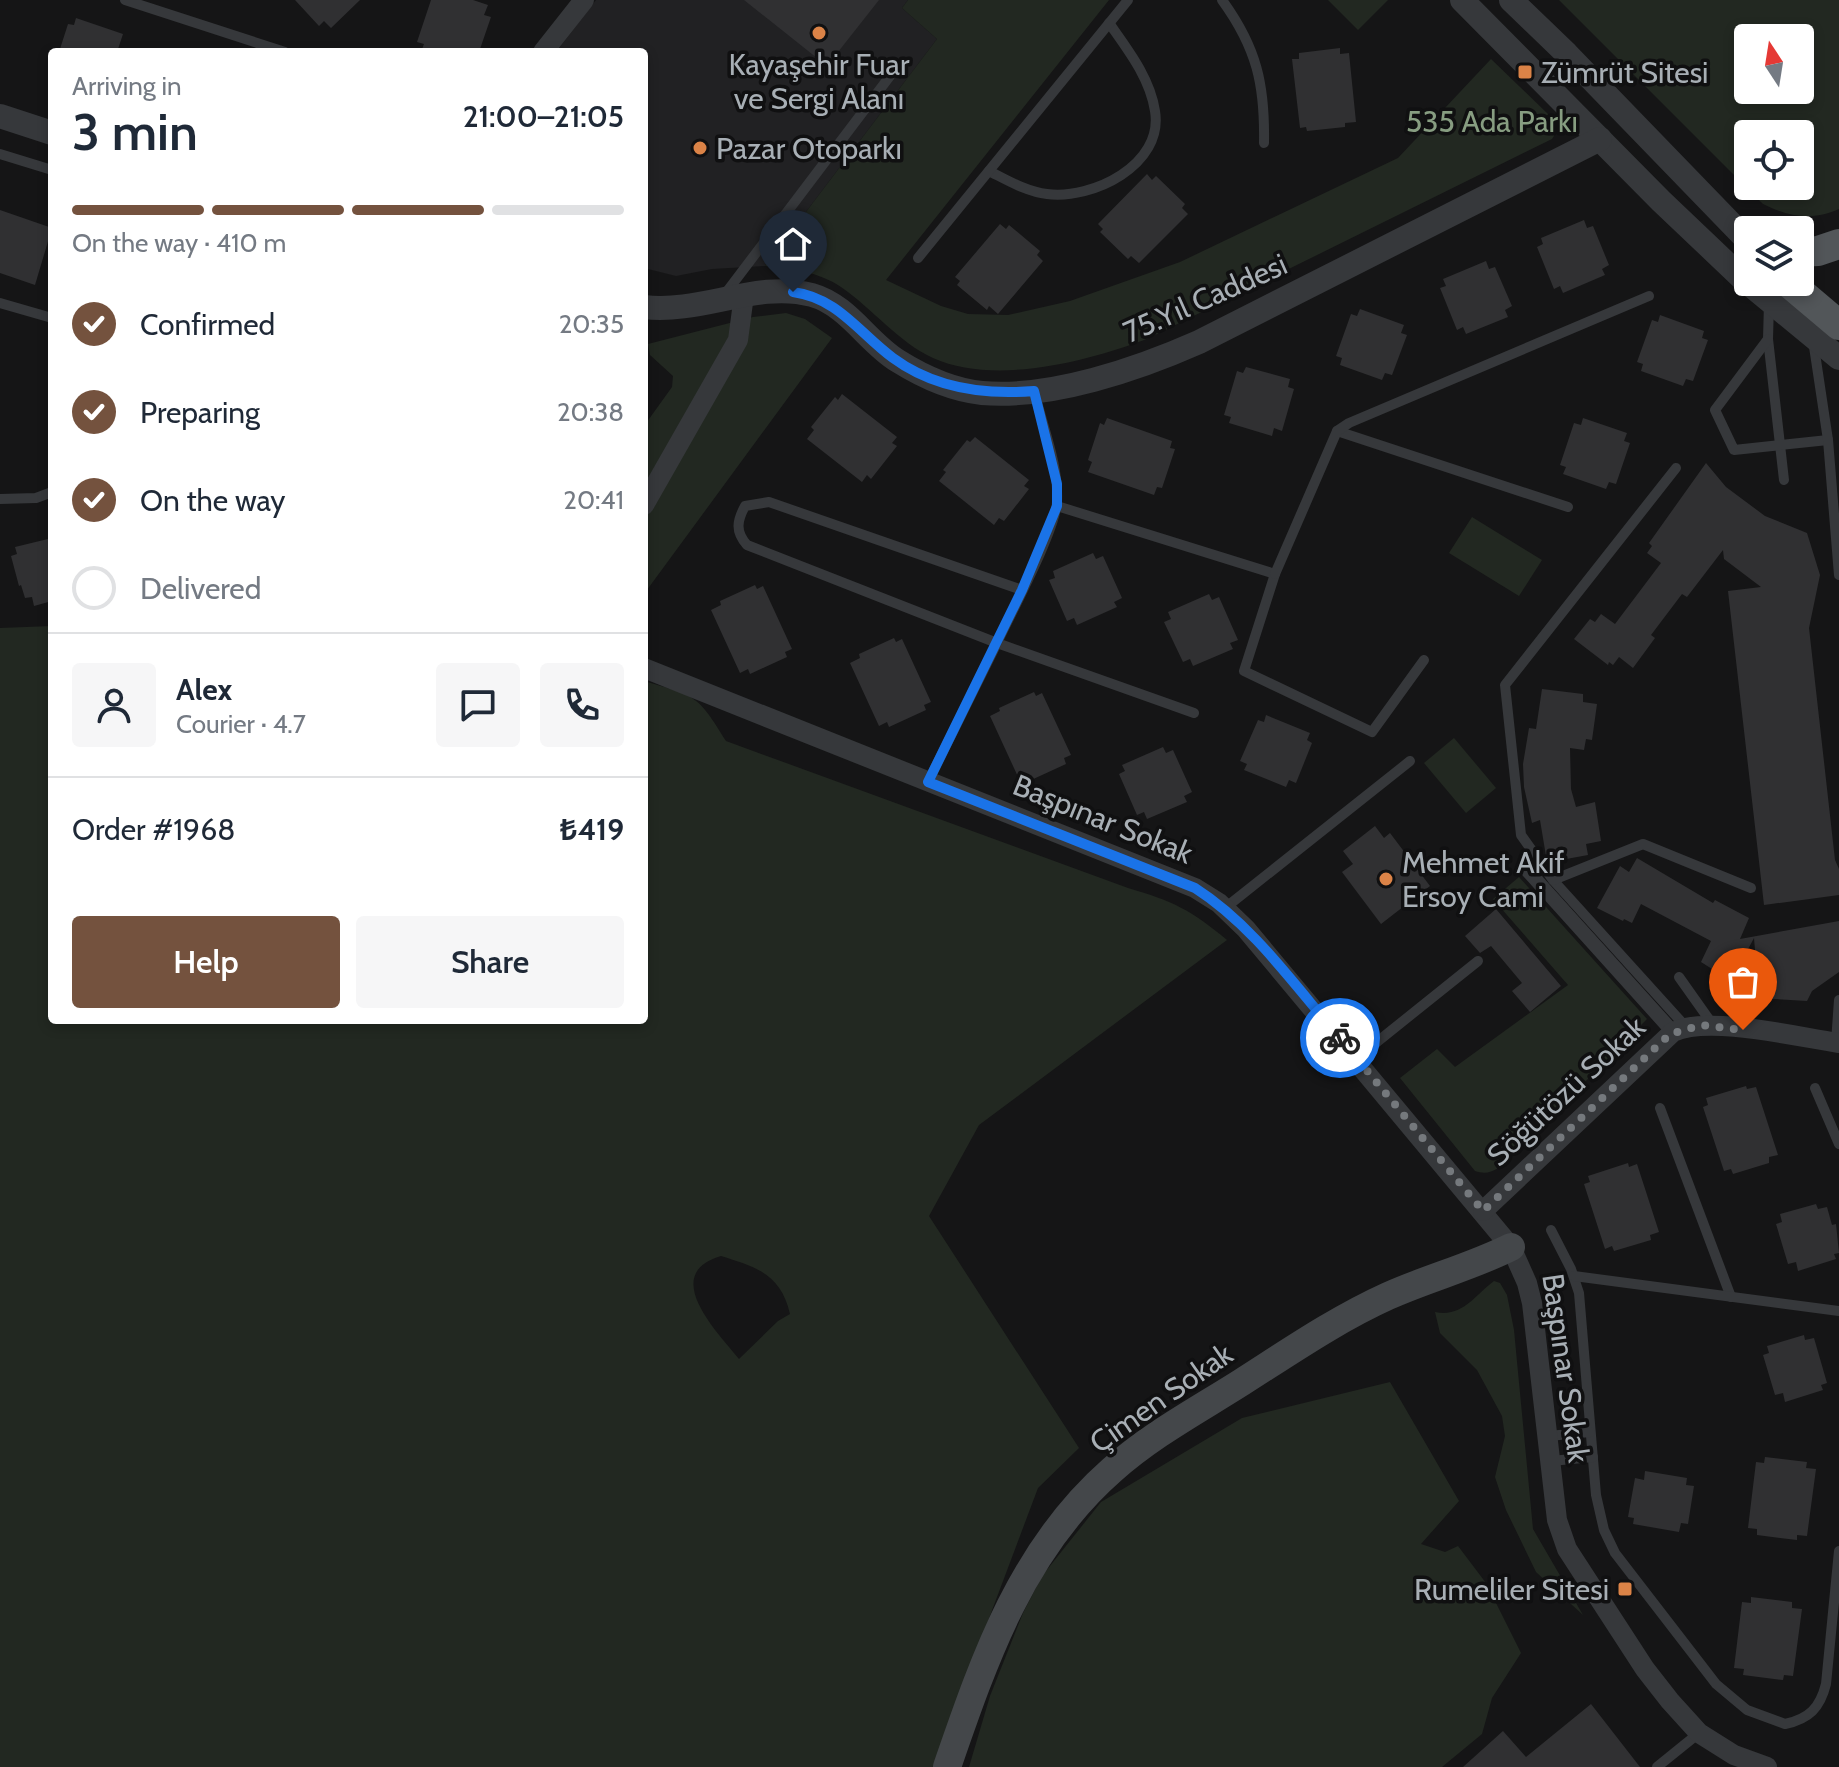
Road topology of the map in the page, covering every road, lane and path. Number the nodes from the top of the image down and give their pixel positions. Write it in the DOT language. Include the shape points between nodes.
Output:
graph roads {
  1 [pos="125,0"];
  2 [pos="584,0"];
  3 [pos="1128,0"];
  4 [pos="1222,0"];
  5 [pos="1462,0"];
  6 [pos="1511,0"];
  7 [pos="1109,23"];
  8 [pos="273,48"];
  9 [pos="546,48"];
  10 [pos="890,76"];
  11 [pos="0,116"];
  12 [pos="48,132"];
  13 [pos="1600,139"];
  14 [pos="1264,143"];
  15 [pos="0,154"];
  16 [pos="48,169"];
  17 [pos="989,171"];
  18 [pos="1734,227"];
  19 [pos="1839,244"];
  20 [pos="1814,251"];
  21 [pos="1734,257"];
  22 [pos="918,258"];
  23 [pos="744,295"];
  24 [pos="1649,296"];
  25 [pos="1778,296"];
  26 [pos="1784,296"];
  27 [pos="719,302"];
  28 [pos="0,303"];
  29 [pos="648,308"];
  30 [pos="48,317"];
  31 [pos="1826,331"];
  32 [pos="1768,339"];
  33 [pos="1839,358"];
  34 [pos="1034,391"];
  35 [pos="1337,431"];
  36 [pos="1828,440"];
  37 [pos="1780,445"];
  38 [pos="1676,468"];
  39 [pos="1784,480"];
  40 [pos="48,494"];
  41 [pos="648,498"];
  42 [pos="0,499"];
  43 [pos="1057,506"];
  44 [pos="1568,507"];
  45 [pos="1275,574"];
  46 [pos="1839,575"];
  47 [pos="1022,590"];
  48 [pos="997,643"];
  49 [pos="1424,660"];
  50 [pos="648,670"];
  51 [pos="1194,713"];
  52 [pos="1410,761"];
  53 [pos="928,782"];
  54 [pos="1528,871"];
  55 [pos="1553,880"];
  56 [pos="1751,888"];
  57 [pos="1225,908"];
  58 [pos="1478,961"];
  59 [pos="1679,977"];
  60 [pos="1839,1000"];
  61 [pos="1713,1025"];
  62 [pos="1679,1030"];
  63 [pos="1838,1043"];
  64 [pos="1357,1058"];
  65 [pos="1815,1088"];
  66 [pos="1660,1108"];
  67 [pos="1839,1144"];
  68 [pos="1483,1211"];
  69 [pos="1551,1230"];
  70 [pos="1511,1247"];
  71 [pos="1574,1276"];
  72 [pos="1731,1297"];
  73 [pos="1839,1311"];
  74 [pos="1590,1432"];
  75 [pos="1549,1436"];
  76 [pos="1593,1457"];
  77 [pos="1551,1461"];
  78 [pos="1839,1551"];
  79 [pos="1699,1733"];
  80 [pos="947,1767"];
  81 [pos="1657,1767"];
  82 [pos="1767,1767"];
  1 -- 8 [label="lane"];
  2 -- 9 [label="street"];
  3 -- 7 [label="lane"];
  4 -- 14 [label="lane" via="1253,51 1263,91"];
  5 -- 13 [label="street"];
  6 -- 18 [label="street"];
  7 -- 17 [label="lane"];
  7 -- 17 [label="lane" via="1142,74 1153,104 1155,133 1145,154 1111,180 1075,194 1046,194"];
  10 -- 27 [label="lane"];
  11 -- 12 [label="street"];
  13 -- 21 [label="street" via="1661,201"];
  13 -- 34 [label="street, 75.Yıl Caddesi" via="1166,356"];
  15 -- 16 [label="lane"];
  17 -- 22 [label="lane"];
  19 -- 20 [label="main road"];
  23 -- 27 [label="street, 75.Yıl Caddesi"];
  23 -- 34 [label="street, 75.Yıl Caddesi" via="810,294 920,374 979,393"];
  23 -- 41 [label="street" via="738,340"];
  24 -- 35 [label="lane"];
  25 -- 32 [label="lane"];
  26 -- 31 [label="main road"];
  27 -- 29 [label="street, 75.Yıl Caddesi" via="668,310"];
  28 -- 30 [label="lane"];
  31 -- 33 [label="street"];
  31 -- 36 [label="lane"];
  32 -- 37 [label="lane"];
  32 -- 37 [label="lane" via="1715,410 1734,450"];
  34 -- 43 [label="lane" via="1057,484"];
  35 -- 44 [label="lane"];
  35 -- 45 [label="lane"];
  36 -- 37 [label="lane"];
  36 -- 46 [label="lane"];
  37 -- 39 [label="lane"];
  38 -- 55 [label="lane" via="1505,685 1521,835"];
  40 -- 42 [label="lane"];
  43 -- 45 [label="lane"];
  43 -- 47 [label="lane"];
  45 -- 49 [label="lane" via="1244,671 1372,732"];
  47 -- 48 [label="lane"];
  47 -- 48 [label="lane" via="769,502 745,506 738,520 738,535 747,545"];
  48 -- 51 [label="lane"];
  48 -- 53 [label="lane"];
  50 -- 53 [label="street, Başpınar Sokak"];
  52 -- 57 [label="lane"];
  53 -- 57 [label="street, Başpınar Sokak" via="1195,888"];
  54 -- 62 [label="street"];
  55 -- 56 [label="lane" via="1643,844"];
  55 -- 62 [label="lane"];
  57 -- 64 [label="street, Başpınar Sokak"];
  58 -- 64 [label="lane"];
  59 -- 61 [label="lane"];
  60 -- 63 [label="lane"];
  61 -- 62 [label="street, Söğütözü Sokak"];
  61 -- 63 [label="street, Söğütözü Sokak"];
  62 -- 68 [label="street, Söğütözü Sokak"];
  64 -- 68 [label="street, Başpınar Sokak"];
  65 -- 67 [label="lane"];
  66 -- 72 [label="lane"];
  68 -- 70 [label="street, Başpınar Sokak"];
  69 -- 71 [label="lane"];
  70 -- 75 [label="street, Başpınar Sokak" via="1530,1293"];
  70 -- 80 [label="main road, Çimen Sokak" via="1351,1315 1113,1468 1029,1567 990,1647"];
  71 -- 72 [label="lane"];
  71 -- 74 [label="lane"];
  72 -- 73 [label="lane"];
  74 -- 75 [label="lane"];
  74 -- 76 [label="lane"];
  75 -- 77 [label="street, Başpınar Sokak"];
  76 -- 77 [label="lane"];
  76 -- 78 [label="lane" via="1604,1530 1615,1553 1716,1684 1747,1710 1785,1724 1810,1714 1822,1701"];
  77 -- 79 [label="street, Başpınar Sokak" via="1557,1520 1567,1549 1645,1669"];
  79 -- 81 [label="lane"];
  79 -- 82 [label="street, Başpınar Sokak" via="1734,1755"];
}
